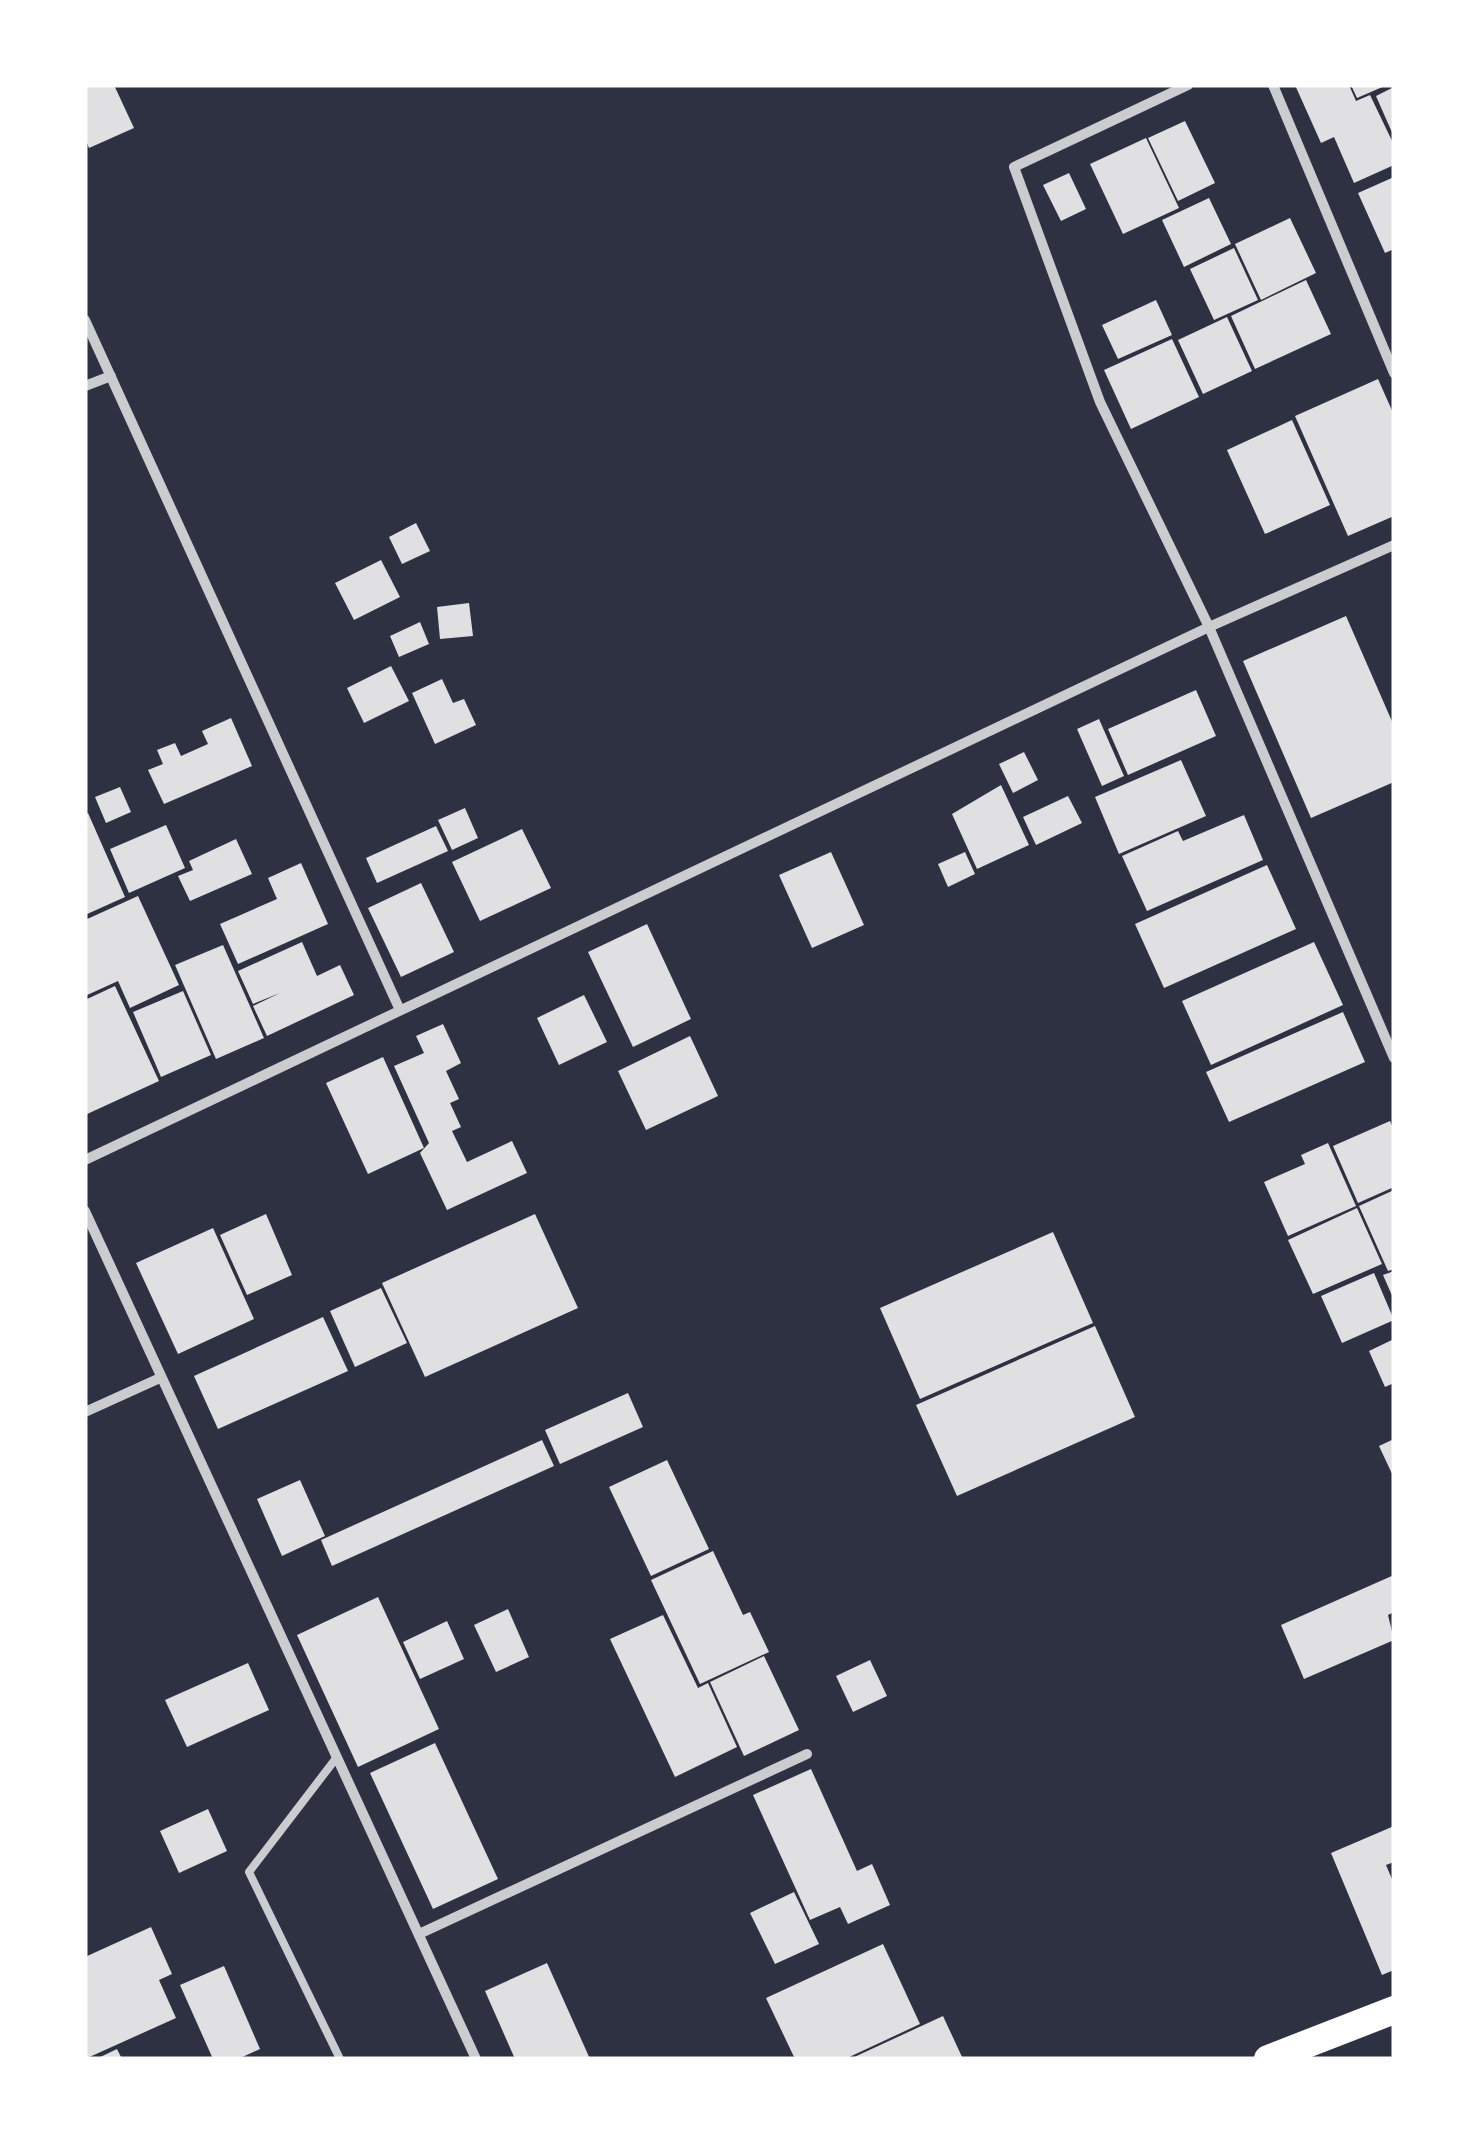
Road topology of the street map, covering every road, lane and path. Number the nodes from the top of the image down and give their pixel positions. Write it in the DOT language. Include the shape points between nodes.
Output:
graph roads {
  1 [pos="1188,85"];
  2 [pos="1274,85"];
  3 [pos="85,320"];
  4 [pos="1394,373"];
  5 [pos="111,376"];
  6 [pos="85,386"];
  7 [pos="1394,545"];
  8 [pos="1208,626"];
  9 [pos="399,1008"];
  10 [pos="1394,1058"];
  11 [pos="85,1160"];
  12 [pos="85,1211"];
  13 [pos="160,1378"];
  14 [pos="85,1412"];
  15 [pos="806,1754"];
  16 [pos="337,1757"];
  17 [pos="419,1934"];
  18 [pos="1394,2010"];
  19 [pos="340,2059"];
  20 [pos="476,2059"];
  21 [pos="1268,2059"];
  1 -- 8 [label="street" via="1014,167 1100,402"];
  2 -- 4 [label="street"];
  3 -- 5 [label="street"];
  5 -- 6 [label="street"];
  5 -- 9 [label="street"];
  7 -- 8 [label="street"];
  8 -- 9 [label="street"];
  8 -- 10 [label="street"];
  9 -- 11 [label="street"];
  12 -- 13 [label="street"];
  13 -- 14 [label="street"];
  13 -- 16 [label="street"];
  15 -- 17 [label="street"];
  16 -- 17 [label="street"];
  16 -- 19 [label="lane" via="249,1872"];
  17 -- 20 [label="street"];
  18 -- 21 [label="highway"];
}
